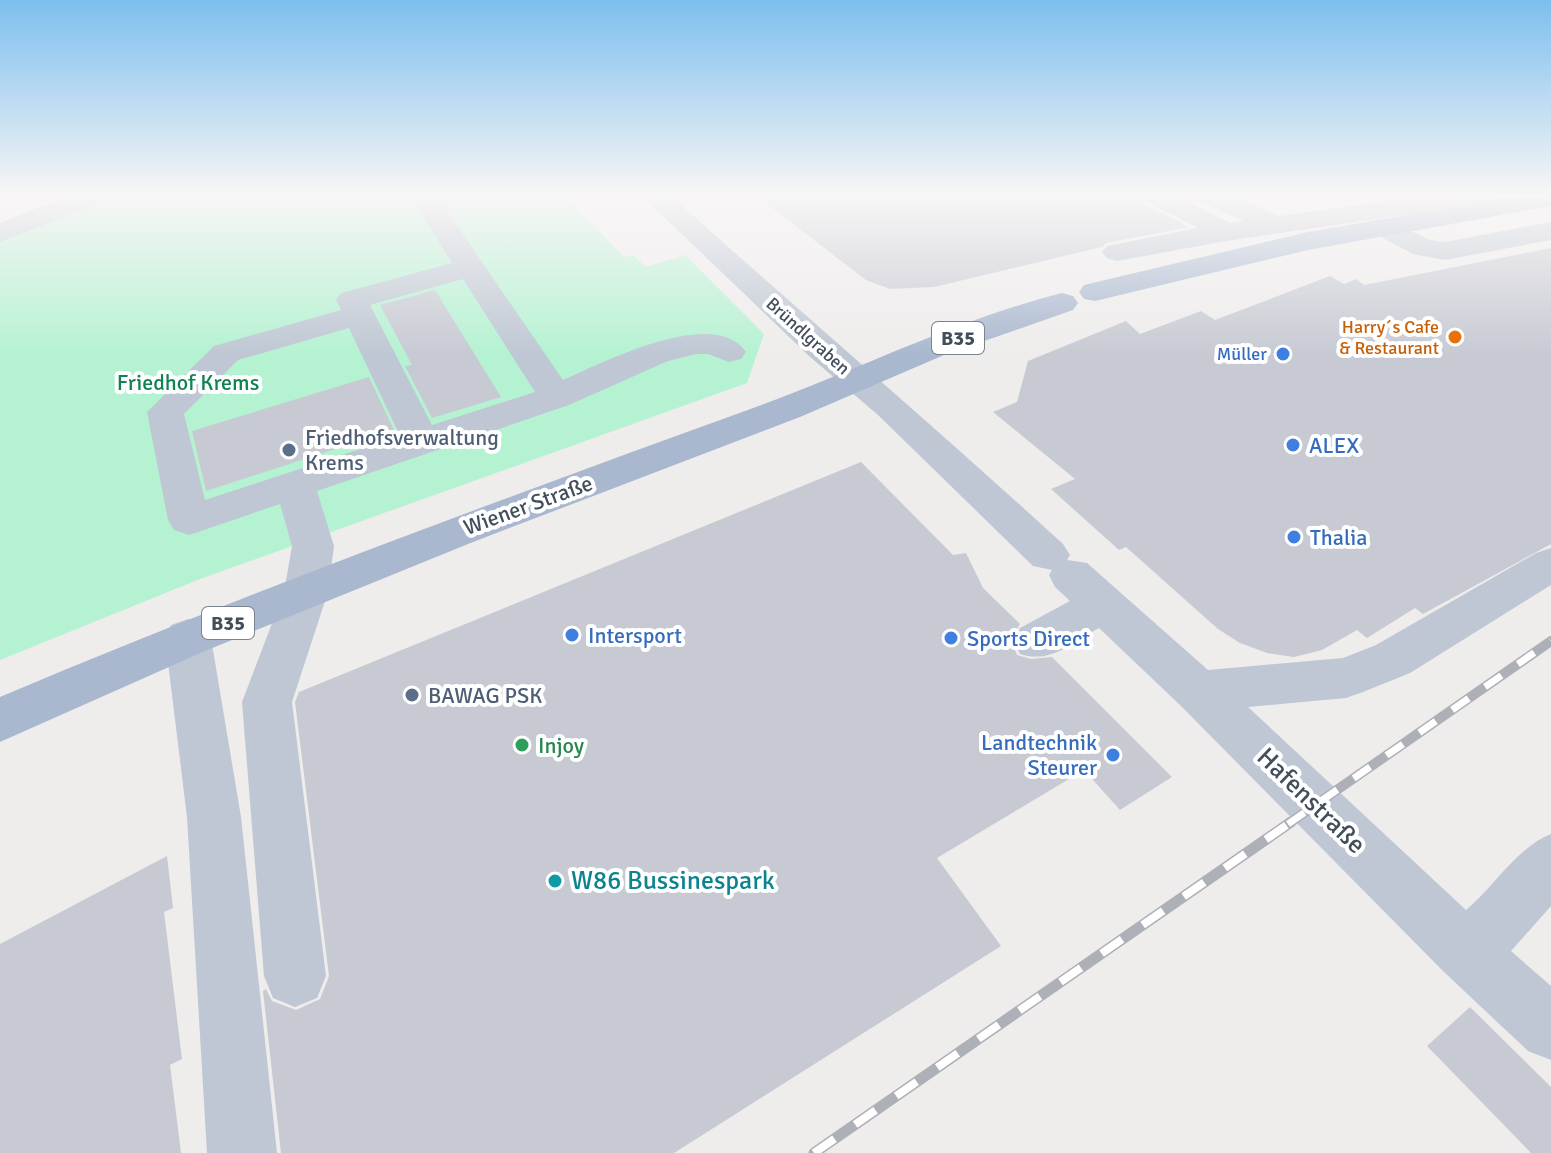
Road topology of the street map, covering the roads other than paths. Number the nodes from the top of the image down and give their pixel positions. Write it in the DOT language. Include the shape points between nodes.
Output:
graph roads {
  1 [pos="458,248"];
  2 [pos="712,248"];
  3 [pos="1140,248"];
  4 [pos="1280,248"];
  5 [pos="1423,248"];
  6 [pos="1462,248"];
  7 [pos="1117,252"];
  8 [pos="471,267"];
  9 [pos="1095,292"];
  10 [pos="1062,303"];
  11 [pos="359,315"];
  12 [pos="729,352"];
  13 [pos="857,380"];
  14 [pos="556,397"];
  15 [pos="422,442"];
  16 [pos="295,484"];
  17 [pos="1551,564"];
  18 [pos="1074,578"];
  19 [pos="306,592"];
  20 [pos="188,638"];
  21 [pos="1037,641"];
  22 [pos="1198,691"];
  23 [pos="0,720"];
  24 [pos="1551,861"];
  25 [pos="1465,951"];
  26 [pos="295,976"];
  27 [pos="1551,1028"];
  28 [pos="242,1153"];
  1 -- 8 [label="street"];
  2 -- 13 [label="street, Bründlgraben"];
  3 -- 7 [label="street"];
  4 -- 9 [label="main road"];
  5 -- 6 [label="street"];
  8 -- 11 [label="street" via="352,300"];
  8 -- 14 [label="street"];
  10 -- 13 [label="main road, Wiener Straße / B35"];
  11 -- 15 [label="street"];
  11 -- 16 [label="street" via="226,353 165,412 189,520"];
  12 -- 14 [label="street" via="713,344 688,345 623,366"];
  13 -- 18 [label="street, Hafenstraße"];
  13 -- 19 [label="main road, Wiener Straße / B35"];
  14 -- 15 [label="street"];
  15 -- 16 [label="street"];
  16 -- 19 [label="street" via="313,546"];
  17 -- 22 [label="street" via="1405,652 1346,678"];
  18 -- 21 [label="street"];
  18 -- 22 [label="street, Hafenstraße"];
  19 -- 20 [label="main road, Wiener Straße / B35"];
  19 -- 26 [label="street" via="267,702"];
  20 -- 23 [label="main road, Wiener Straße / B35"];
  20 -- 28 [label="street" via="214,817"];
  22 -- 25 [label="street, Hafenstraße"];
  24 -- 25 [label="street" via="1507,914"];
  25 -- 27 [label="street, Hafenstraße"];
}
